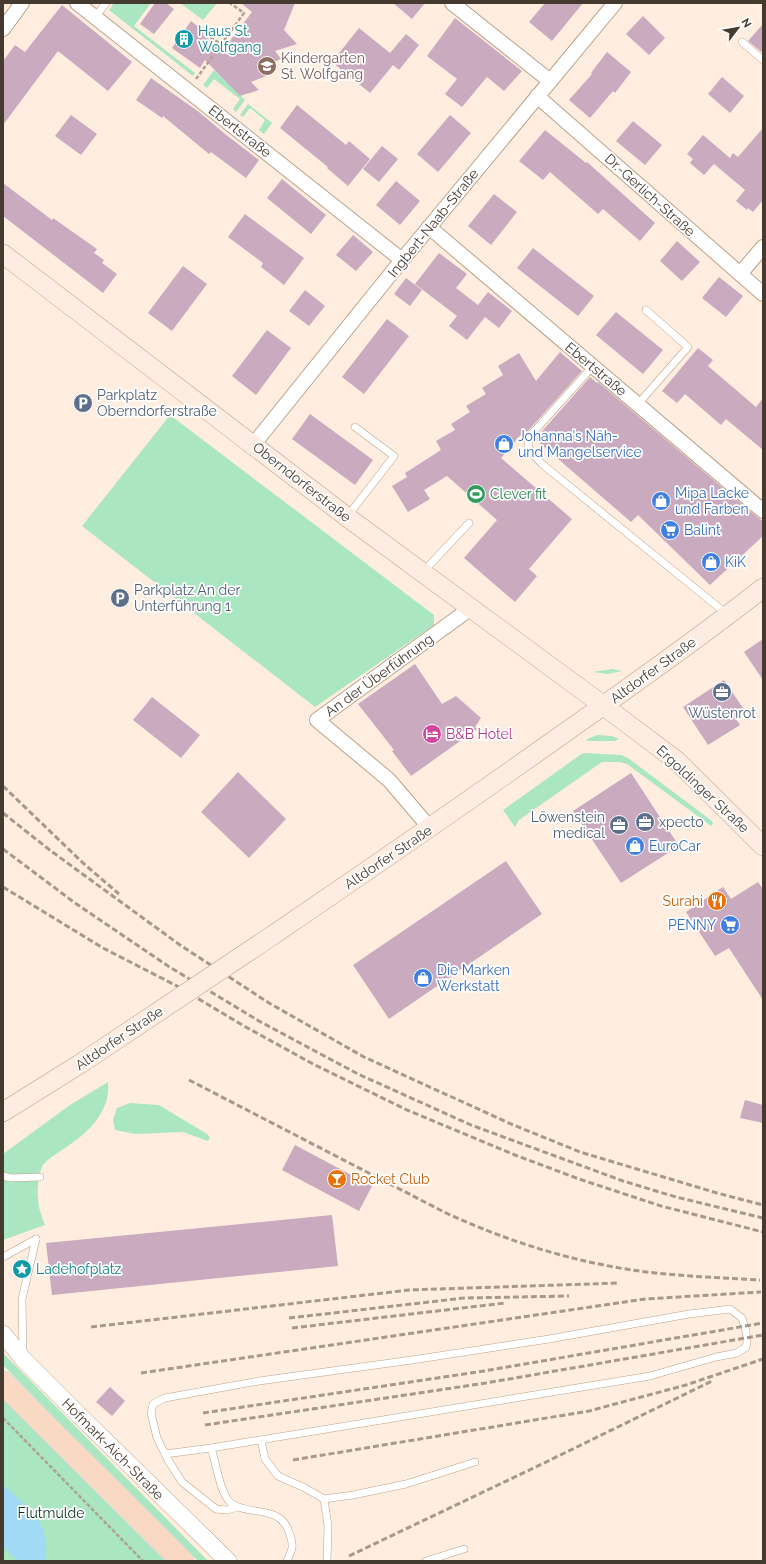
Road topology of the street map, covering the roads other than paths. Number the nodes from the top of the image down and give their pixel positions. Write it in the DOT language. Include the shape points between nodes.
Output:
graph roads {
  1 [pos="22,3"];
  2 [pos="77,3"];
  3 [pos="106,3"];
  4 [pos="452,3"];
  5 [pos="615,3"];
  6 [pos="96,16"];
  7 [pos="3,29"];
  8 [pos="742,42"];
  9 [pos="763,60"];
  10 [pos="550,81"];
  11 [pos="537,96"];
  12 [pos="429,227"];
  13 [pos="763,247"];
  14 [pos="3,254"];
  15 [pos="402,260"];
  16 [pos="740,274"];
  17 [pos="763,294"];
  18 [pos="646,310"];
  19 [pos="593,366"];
  20 [pos="638,404"];
  21 [pos="355,427"];
  22 [pos="253,445"];
  23 [pos="763,511"];
  24 [pos="347,517"];
  25 [pos="469,523"];
  26 [pos="423,572"];
  27 [pos="763,588"];
  28 [pos="471,608"];
  29 [pos="728,615"];
  30 [pos="604,706"];
  31 [pos="430,828"];
  32 [pos="763,846"];
  33 [pos="3,1112"];
  34 [pos="3,1176"];
  35 [pos="40,1177"];
  36 [pos="3,1257"];
  37 [pos="3,1334"];
  38 [pos="23,1359"];
  39 [pos="3,1383"];
  40 [pos="261,1440"];
  41 [pos="211,1448"];
  42 [pos="165,1454"];
  43 [pos="475,1462"];
  44 [pos="324,1499"];
  45 [pos="238,1507"];
  46 [pos="464,1549"];
  47 [pos="182,1561"];
  48 [pos="228,1561"];
  49 [pos="287,1561"];
  50 [pos="327,1561"];
  51 [pos="426,1561"];
  1 -- 7 [label="street"];
  2 -- 6 [label="street, Ebertstraße"];
  3 -- 6 [label="lane"];
  4 -- 10 [label="street"];
  5 -- 10 [label="street, Ingbert-Naab-Straße"];
  6 -- 15 [label="street, Ebertstraße"];
  8 -- 9 [label="lane"];
  10 -- 11 [label="street, Ingbert-Naab-Straße"];
  11 -- 12 [label="street, Ingbert-Naab-Straße"];
  11 -- 16 [label="street, Dr.-Gerlich-Straße"];
  12 -- 15 [label="street, Ingbert-Naab-Straße"];
  12 -- 19 [label="street, Ebertstraße"];
  13 -- 16 [label="street"];
  14 -- 22 [label="main road, Oberndorferstraße"];
  15 -- 22 [label="street, Ingbert-Naab-Straße"];
  16 -- 17 [label="street, Dr.-Gerlich-Straße"];
  18 -- 20 [label="lane" via="688,347"];
  19 -- 20 [label="street, Ebertstraße"];
  19 -- 29 [label="lane" via="530,436 528,446 542,464"];
  20 -- 23 [label="street, Ebertstraße"];
  21 -- 24 [label="lane" via="394,456"];
  22 -- 24 [label="main road, Oberndorferstraße"];
  24 -- 26 [label="main road, Oberndorferstraße"];
  25 -- 26 [label="lane"];
  26 -- 28 [label="main road, Oberndorferstraße"];
  27 -- 29 [label="main road, Altdorfer Straße"];
  28 -- 30 [label="main road, Oberndorferstraße"];
  28 -- 31 [label="street, An der Überführung" via="317,720 389,780"];
  29 -- 30 [label="main road, Altdorfer Straße"];
  30 -- 31 [label="main road, Altdorfer Straße"];
  30 -- 32 [label="main road, Ergoldinger Straße" via="677,762"];
  31 -- 33 [label="main road, Altdorfer Straße, bridge" via="84,1062"];
  34 -- 35 [label="lane"];
  36 -- 38 [label="lane" via="36,1239 22,1299"];
  37 -- 38 [label="street, Hofmark-Aich-Straße"];
  38 -- 48 [label="street, Hofmark-Aich-Straße"];
  39 -- 47 [label="main road"];
  40 -- 41 [label="lane"];
  40 -- 42 [label="lane" via="650,1376 737,1353 746,1347 746,1331 742,1318 730,1309 420,1359 258,1381 165,1398 153,1404 151,1413 157,1438"];
  40 -- 44 [label="lane" via="265,1459 278,1476"];
  41 -- 42 [label="lane"];
  41 -- 45 [label="lane" via="225,1494 230,1503"];
  42 -- 45 [label="lane" via="182,1482 216,1508 227,1510"];
  43 -- 44 [label="lane" via="406,1484"];
  44 -- 50 [label="lane" via="328,1526"];
  45 -- 49 [label="lane" via="279,1517 288,1528 293,1543"];
  46 -- 51 [label="lane"];
}
